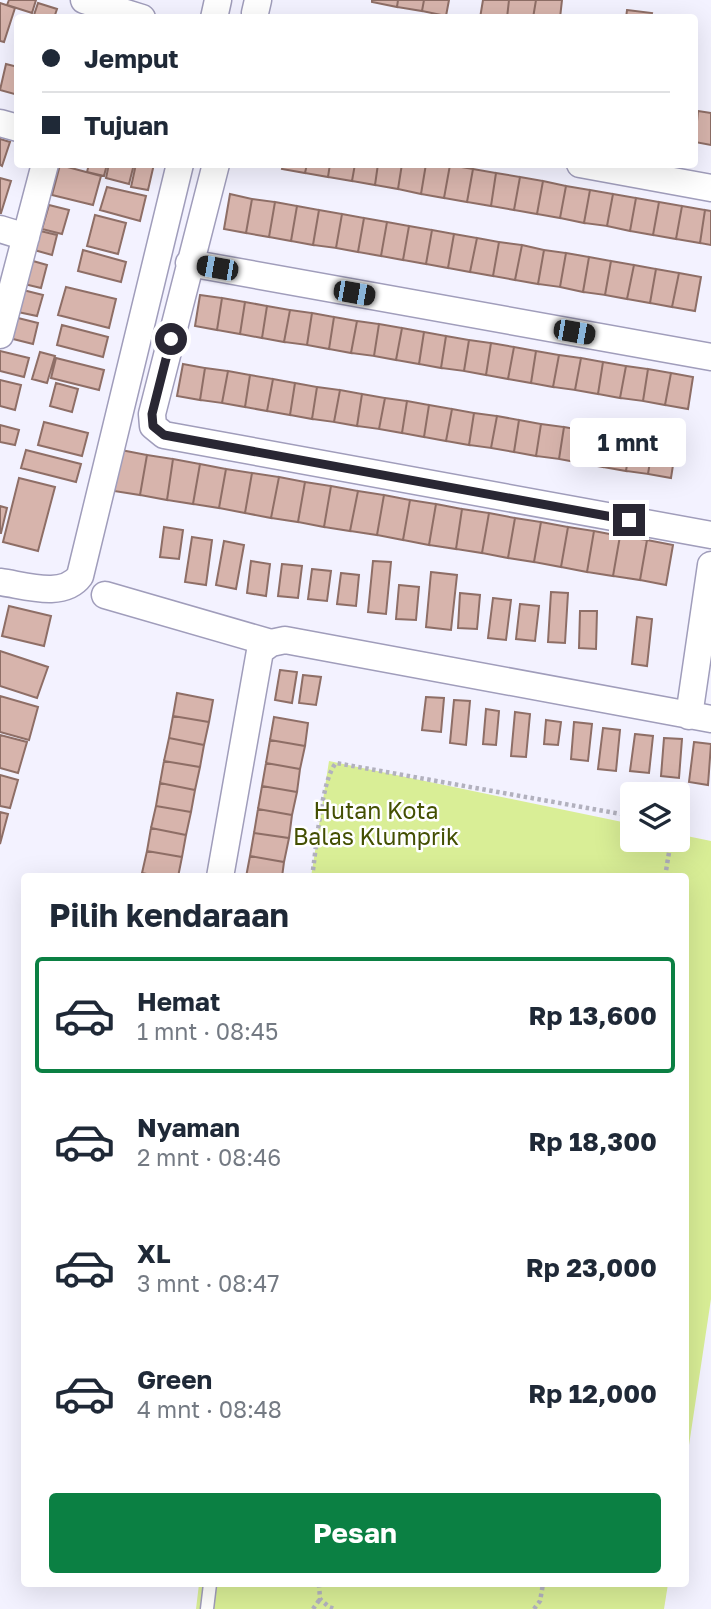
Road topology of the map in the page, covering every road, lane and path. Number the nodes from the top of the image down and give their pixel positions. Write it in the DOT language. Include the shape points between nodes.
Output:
graph roads {
  1 [pos="85,6"];
  2 [pos="123,14"];
  3 [pos="44,168"];
  4 [pos="179,168"];
  5 [pos="215,168"];
  6 [pos="601,168"];
  7 [pos="711,188"];
  8 [pos="0,229"];
  9 [pos="26,237"];
  10 [pos="189,263"];
  11 [pos="0,335"];
  12 [pos="711,357"];
  13 [pos="711,536"];
  14 [pos="711,565"];
  15 [pos="0,582"];
  16 [pos="105,595"];
  17 [pos="271,643"];
  18 [pos="700,718"];
  19 [pos="620,814"];
  20 [pos="669,852"];
  21 [pos="221,873"];
  22 [pos="313,873"];
  23 [pos="666,873"];
  24 [pos="210,1587"];
  25 [pos="319,1587"];
  26 [pos="542,1587"];
  27 [pos="320,1599"];
  28 [pos="208,1609"];
  29 [pos="313,1609"];
  30 [pos="335,1609"];
  31 [pos="534,1609"];
  1 -- 2 [label="street"];
  3 -- 9 [label="street"];
  4 -- 15 [label="street" via="80,576 63,588 51,589"];
  5 -- 10 [label="street"];
  6 -- 7 [label="street"];
  8 -- 9 [label="street"];
  9 -- 11 [label="street"];
  10 -- 12 [label="street"];
  10 -- 13 [label="street" via="152,414 153,426 164,435"];
  14 -- 18 [label="street"];
  16 -- 17 [label="street"];
  17 -- 18 [label="street" via="285,640"];
  17 -- 21 [label="street" via="260,651"];
  19 -- 22 [label="path" via="336,763 326,787"];
  20 -- 23 [label="path"];
  24 -- 28 [label="lane"];
  25 -- 27 [label="path"];
  26 -- 31 [label="path"];
  27 -- 29 [label="path"];
  27 -- 30 [label="path"];
}
